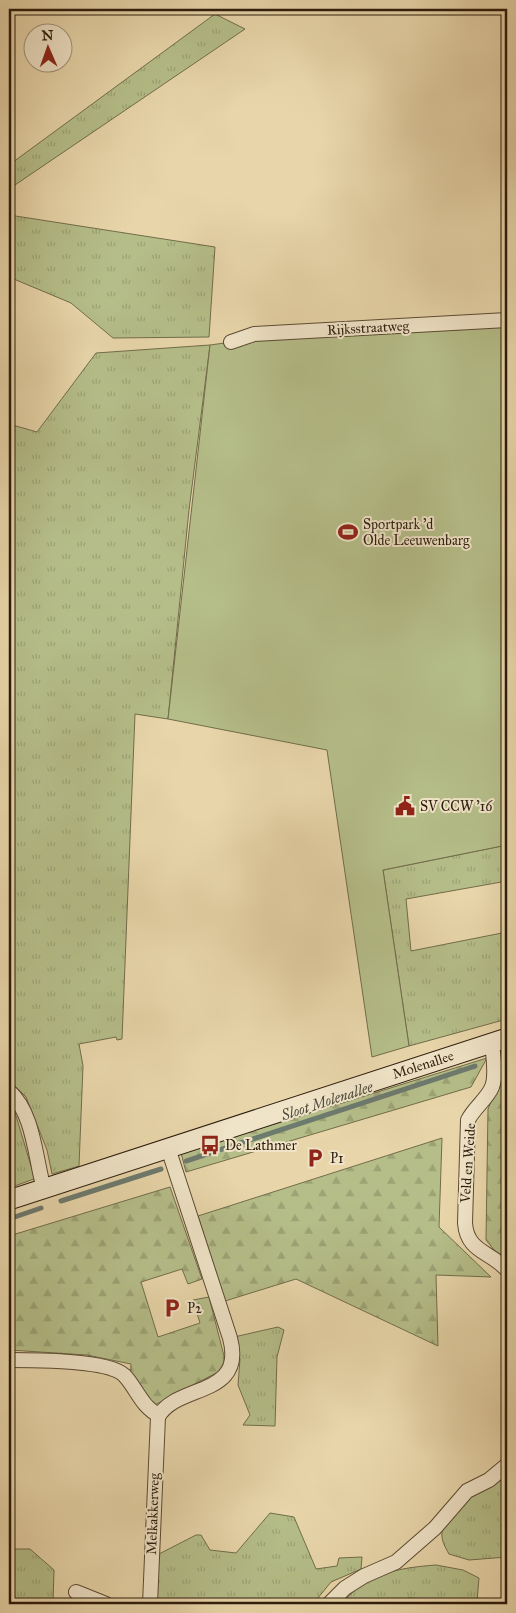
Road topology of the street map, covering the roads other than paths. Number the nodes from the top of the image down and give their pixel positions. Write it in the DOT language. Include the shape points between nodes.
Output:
graph roads {
  1 [pos="507,320"];
  2 [pos="231,342"];
  3 [pos="500,1040"];
  4 [pos="9,1090"];
  5 [pos="168,1148"];
  6 [pos="44,1189"];
  7 [pos="9,1200"];
  8 [pos="507,1270"];
  9 [pos="9,1360"];
  10 [pos="158,1419"];
  11 [pos="507,1465"];
  12 [pos="76,1592"];
  13 [pos="106,1604"];
  14 [pos="150,1604"];
  15 [pos="329,1604"];
  1 -- 2 [label="street, Rijksstraatweg" via="254,334"];
  3 -- 5 [label="main road, Molenallee"];
  3 -- 8 [label="street, Veld en Weide" via="492,1087 468,1120 465,1224 467,1239 472,1245"];
  4 -- 6 [label="street" via="27,1120"];
  5 -- 6 [label="main road, Molenallee"];
  5 -- 10 [label="street" via="233,1354 229,1368 217,1383 168,1405"];
  6 -- 7 [label="main road, Molenallee"];
  9 -- 10 [label="street" via="116,1368"];
  10 -- 14 [label="street, Melkakkerweg"];
  11 -- 15 [label="street" via="490,1480 467,1491 435,1528 396,1562 364,1576"];
  12 -- 13 [label="street"];
}
